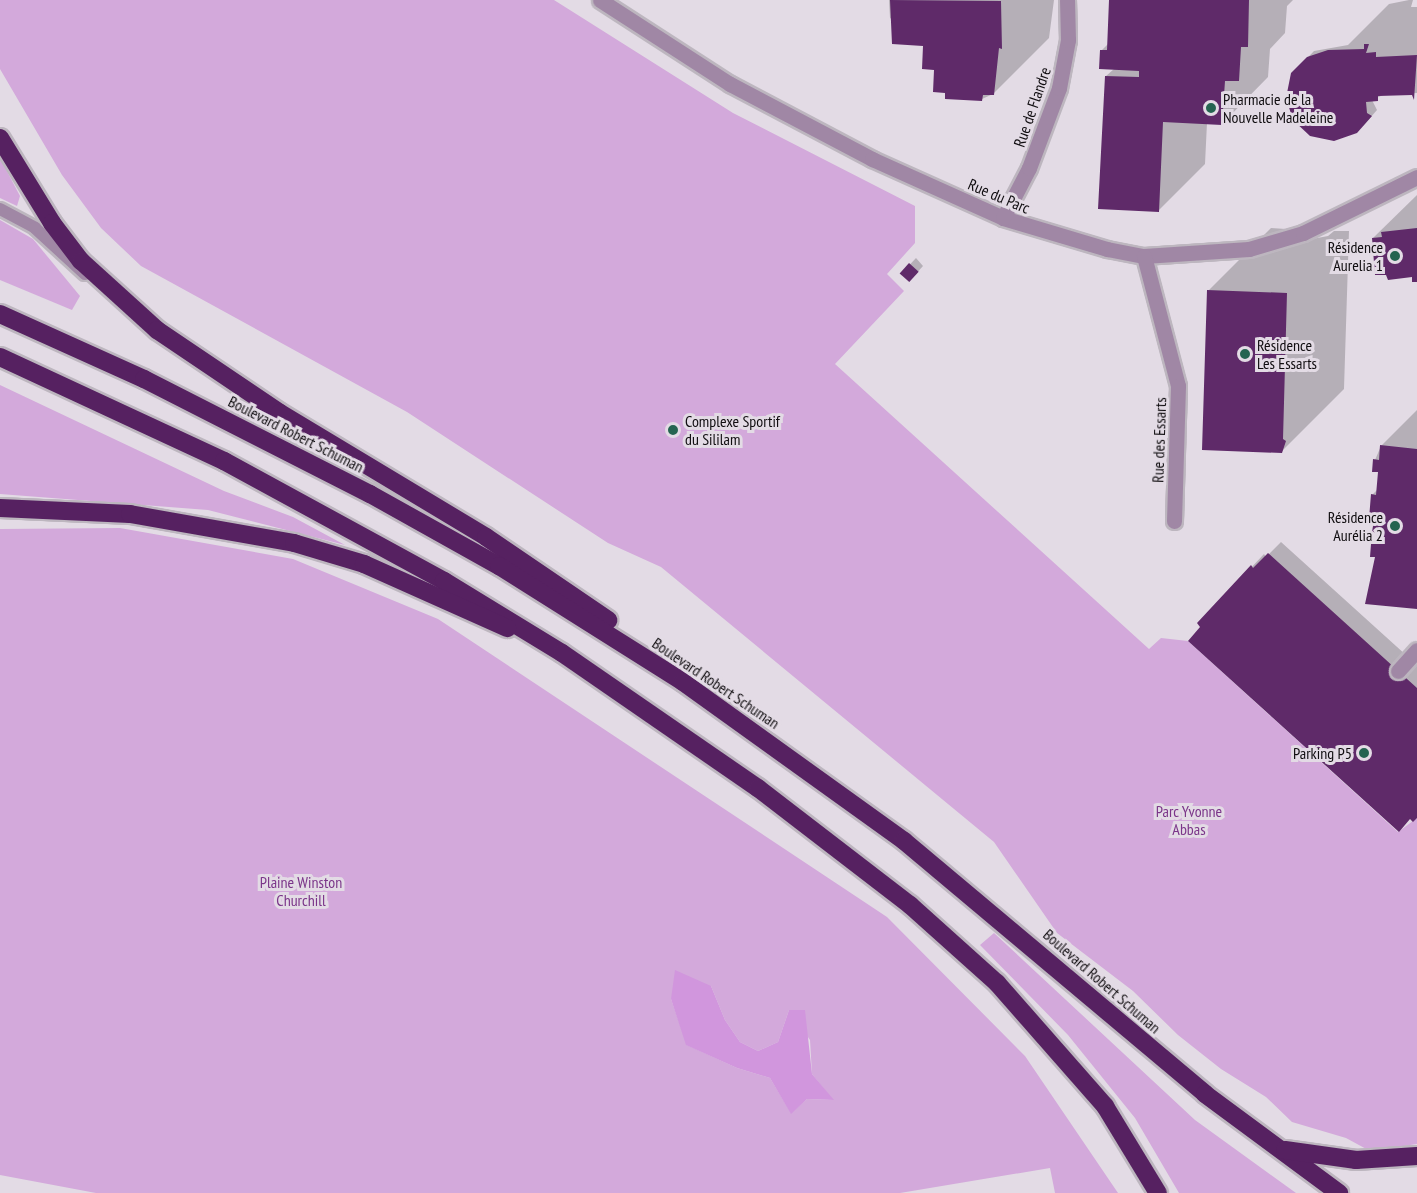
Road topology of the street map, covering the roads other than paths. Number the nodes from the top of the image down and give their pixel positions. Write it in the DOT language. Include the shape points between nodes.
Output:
graph roads {
  1 [pos="600,0"];
  2 [pos="1067,0"];
  3 [pos="0,138"];
  4 [pos="1417,177"];
  5 [pos="0,209"];
  6 [pos="1003,218"];
  7 [pos="1144,256"];
  8 [pos="118,298"];
  9 [pos="0,314"];
  10 [pos="0,357"];
  11 [pos="0,508"];
  12 [pos="1174,521"];
  13 [pos="1417,650"];
  14 [pos="562,653"];
  15 [pos="1398,671"];
  16 [pos="683,682"];
  17 [pos="1277,1148"];
  18 [pos="1417,1156"];
  19 [pos="1158,1193"];
  20 [pos="1339,1193"];
  1 -- 6 [label="street, Rue du Parc" via="730,84 790,117"];
  2 -- 6 [label="street, Rue de Flandre" via="1068,40 1059,88 1029,168"];
  3 -- 8 [label="highway" via="52,224"];
  4 -- 7 [label="street, Rue du Parc" via="1287,240 1216,254"];
  5 -- 8 [label="lane" via="34,228 72,264"];
  6 -- 7 [label="street, Rue du Parc" via="1057,236"];
  7 -- 12 [label="street, Rue des Essarts" via="1178,386"];
  8 -- 16 [label="highway" via="208,367 535,569 603,617"];
  9 -- 16 [label="highway, Boulevard Robert Schuman" via="144,379 370,494 499,566"];
  10 -- 14 [label="highway" via="88,395 263,481 454,586"];
  11 -- 14 [label="highway" via="141,516 304,545 364,564"];
  13 -- 15 [label="street"];
  14 -- 19 [label="highway" via="820,833 910,905 997,983 1105,1106"];
  16 -- 17 [label="highway, Boulevard Robert Schuman" via="944,872 1182,1076"];
  17 -- 18 [label="highway" via="1356,1160"];
  17 -- 20 [label="highway, Boulevard Robert Schuman"];
}
